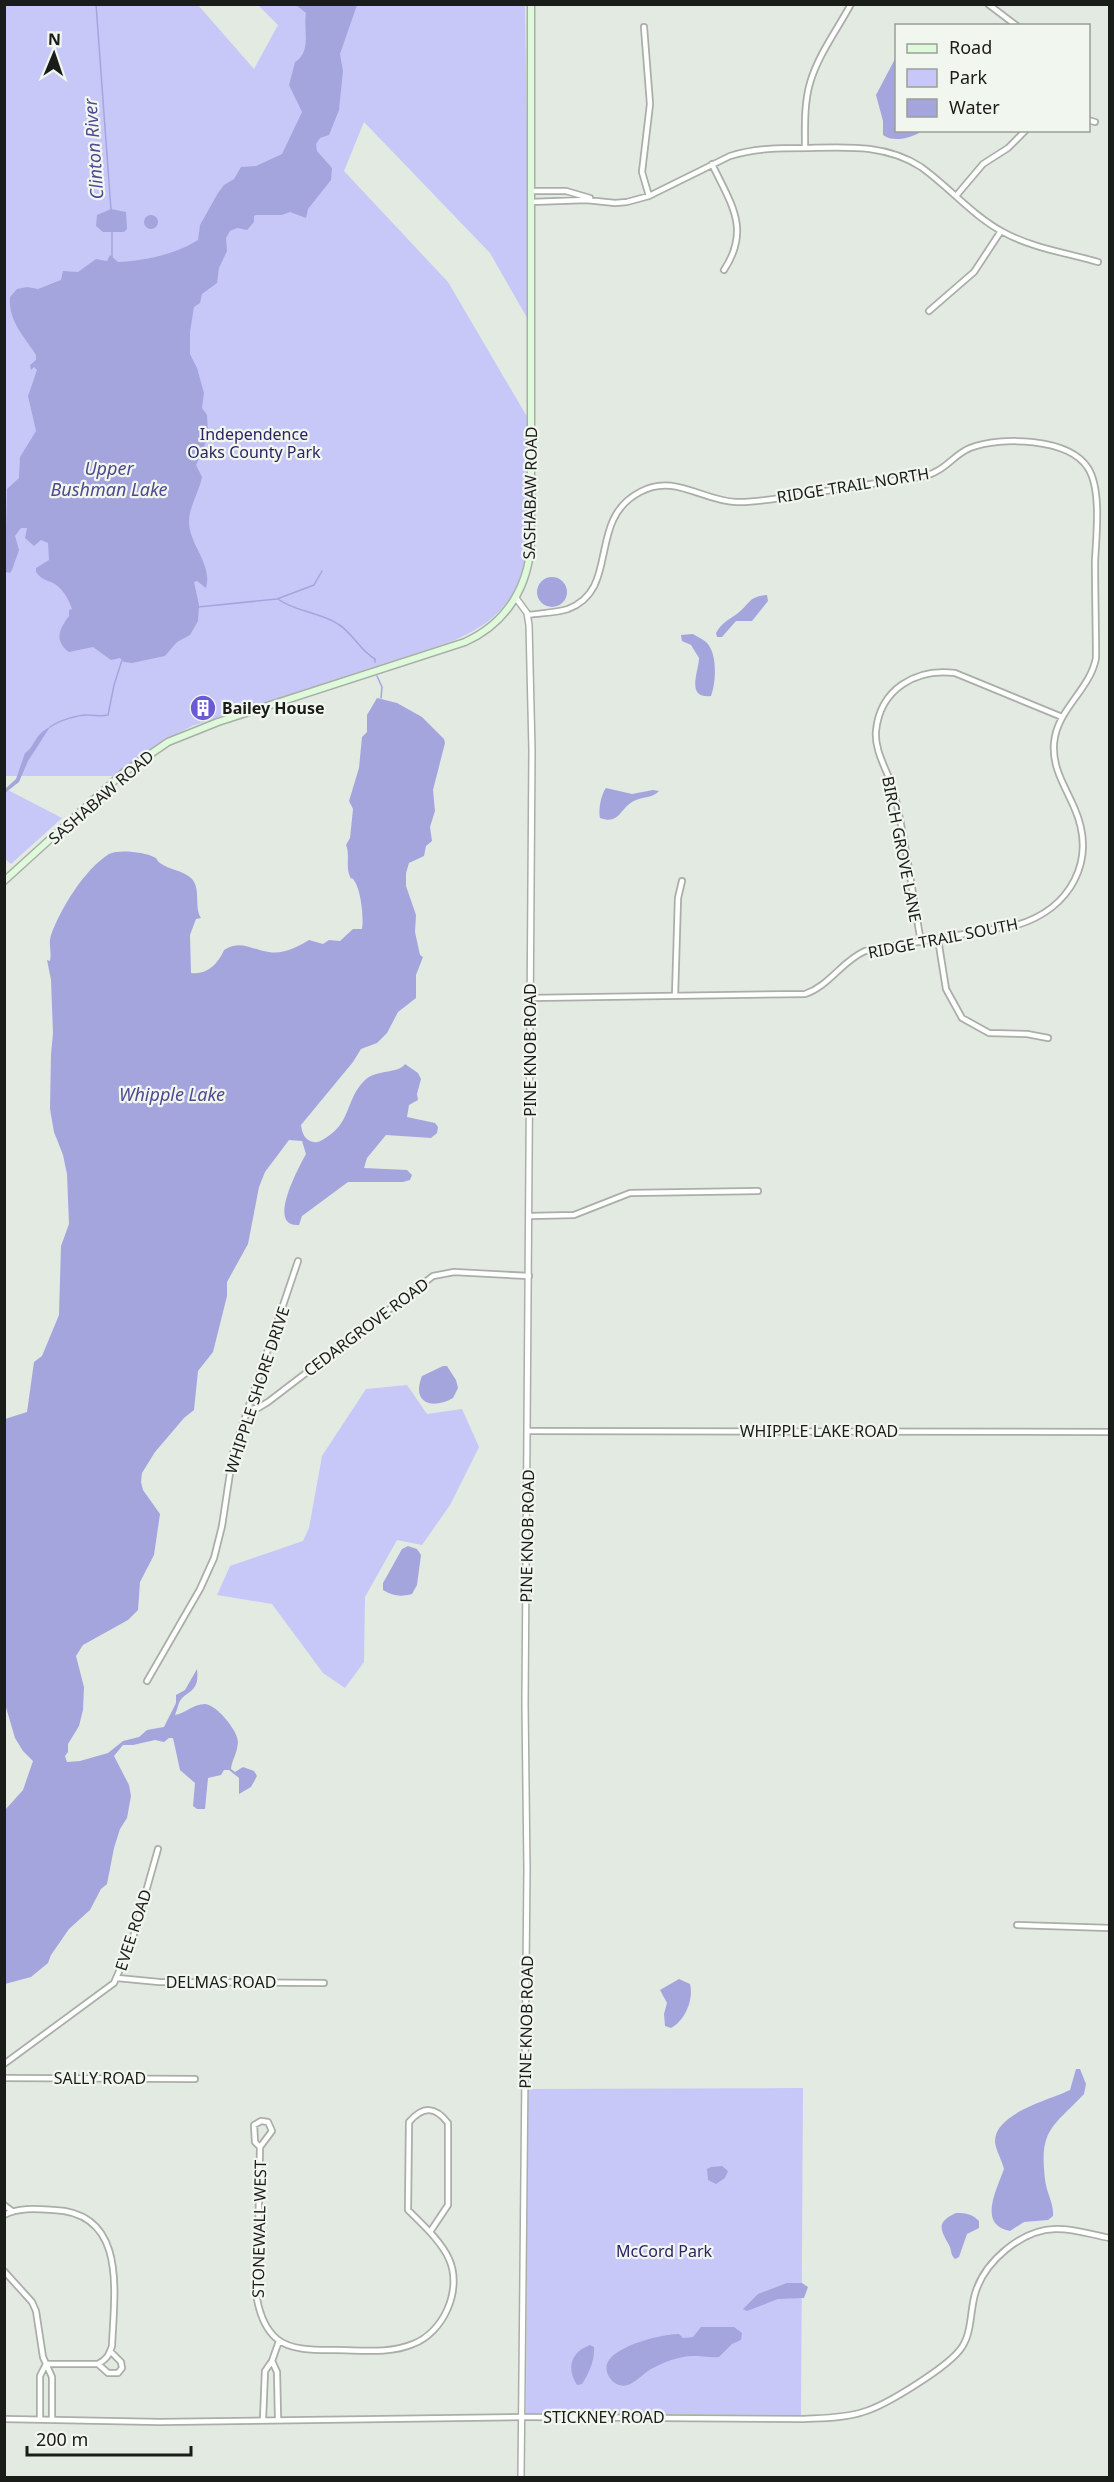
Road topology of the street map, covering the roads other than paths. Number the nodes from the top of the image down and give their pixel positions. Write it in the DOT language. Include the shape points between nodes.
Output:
graph roads {
  1 [pos="531,4"];
  2 [pos="851,4"];
  3 [pos="988,4"];
  4 [pos="1014,24"];
  5 [pos="644,27"];
  6 [pos="1090,120"];
  7 [pos="1095,122"];
  8 [pos="1024,132"];
  9 [pos="805,148"];
  10 [pos="712,164"];
  11 [pos="531,191"];
  12 [pos="649,196"];
  13 [pos="956,196"];
  14 [pos="595,200"];
  15 [pos="531,202"];
  16 [pos="1001,231"];
  17 [pos="1098,262"];
  18 [pos="724,270"];
  19 [pos="929,311"];
  20 [pos="516,598"];
  21 [pos="528,615"];
  22 [pos="1062,717"];
  23 [pos="682,880"];
  24 [pos="4,882"];
  25 [pos="938,939"];
  26 [pos="921,942"];
  27 [pos="675,996"];
  28 [pos="529,998"];
  29 [pos="1048,1038"];
  30 [pos="758,1191"];
  31 [pos="530,1216"];
  32 [pos="298,1261"];
  33 [pos="529,1276"];
  34 [pos="249,1409"];
  35 [pos="529,1431"];
  36 [pos="1110,1432"];
  37 [pos="147,1681"];
  38 [pos="158,1849"];
  39 [pos="1017,1925"];
  40 [pos="1110,1928"];
  41 [pos="117,1978"];
  42 [pos="324,1983"];
  43 [pos="4,2064"];
  44 [pos="4,2078"];
  45 [pos="195,2079"];
  46 [pos="260,2147"];
  47 [pos="4,2205"];
  48 [pos="12,2211"];
  49 [pos="4,2215"];
  50 [pos="430,2232"];
  51 [pos="1110,2238"];
  52 [pos="4,2271"];
  53 [pos="279,2341"];
  54 [pos="110,2351"];
  55 [pos="272,2361"];
  56 [pos="46,2364"];
  57 [pos="98,2364"];
  58 [pos="264,2393"];
  59 [pos="277,2393"];
  60 [pos="522,2417"];
  61 [pos="40,2418"];
  62 [pos="263,2418"];
  63 [pos="278,2418"];
  64 [pos="4,2419"];
  65 [pos="52,2419"];
  66 [pos="521,2478"];
  1 -- 11 [label="main road, SASHABAW ROAD"];
  2 -- 9 [label="street" via="810,83"];
  3 -- 4 [label="street"];
  5 -- 12 [label="street" via="650,104 642,172"];
  6 -- 7 [label="street"];
  8 -- 13 [label="street" via="983,164"];
  9 -- 10 [label="street" via="755,150"];
  9 -- 13 [label="street" via="854,146 903,157"];
  10 -- 12 [label="street"];
  10 -- 18 [label="street" via="734,209 738,229 737,247"];
  11 -- 14 [label="street" via="566,191"];
  11 -- 15 [label="main road, SASHABAW ROAD"];
  12 -- 14 [label="street" via="615,203"];
  13 -- 16 [label="street"];
  14 -- 15 [label="street"];
  15 -- 20 [label="main road, SASHABAW ROAD" via="531,547 526,575"];
  16 -- 17 [label="street"];
  16 -- 19 [label="street" via="974,272"];
  20 -- 21 [label="street"];
  20 -- 24 [label="main road, SASHABAW ROAD" via="495,622 465,642 168,742 123,773"];
  21 -- 22 [label="street, RIDGE TRAIL NORTH" via="565,610 585,599 598,580 607,530 617,511 633,496 650,488 675,486 724,501 761,501 931,474 961,453 984,444 1048,444 1070,451 1088,468 1094,480 1095,497 1096,658"];
  21 -- 28 [label="street, PINE KNOB ROAD" via="532,750"];
  22 -- 25 [label="street, RIDGE TRAIL SOUTH" via="1054,741 1057,769 1083,839 1079,868 1069,890 1054,907 1034,920"];
  22 -- 26 [label="street, BIRCH GROVE LANE" via="955,673 924,673 890,698 878,721 877,740 894,793"];
  23 -- 27 [label="street"];
  25 -- 26 [label="street, RIDGE TRAIL SOUTH"];
  25 -- 29 [label="street" via="946,989 962,1018 989,1033"];
  26 -- 27 [label="street, RIDGE TRAIL SOUTH" via="859,954 823,985 806,994"];
  27 -- 28 [label="street, RIDGE TRAIL SOUTH"];
  28 -- 31 [label="street, PINE KNOB ROAD"];
  30 -- 31 [label="street" via="630,1192 574,1215"];
  31 -- 33 [label="street, PINE KNOB ROAD"];
  32 -- 34 [label="street, WHIPPLE SHORE DRIVE"];
  33 -- 34 [label="street, CEDARGROVE ROAD" via="454,1272 433,1276 268,1402"];
  33 -- 35 [label="street, PINE KNOB ROAD"];
  34 -- 37 [label="street, WHIPPLE SHORE DRIVE" via="233,1453 214,1558"];
  35 -- 36 [label="street, WHIPPLE LAKE ROAD"];
  35 -- 60 [label="street, PINE KNOB ROAD"];
  38 -- 41 [label="street, EVEE ROAD" via="132,1941"];
  39 -- 40 [label="street"];
  41 -- 42 [label="street, DELMAS ROAD"];
  41 -- 43 [label="street, EVEE ROAD"];
  44 -- 45 [label="street, SALLY ROAD"];
  46 -- 46 [label="street" via="255,2142 254,2125 268,2122 272,2131"];
  46 -- 53 [label="street, STONEWALL WEST" via="257,2299 260,2315"];
  47 -- 48 [label="street"];
  48 -- 49 [label="street"];
  48 -- 54 [label="street" via="71,2212 101,2231 111,2256 113,2277"];
  50 -- 50 [label="street" via="408,2210 409,2122 418,2112 430,2109 448,2123 448,2205"];
  50 -- 53 [label="street" via="450,2260 451,2298 444,2318 415,2344 393,2349 323,2350"];
  51 -- 60 [label="street, STICKNEY ROAD" via="1044,2230 1000,2253 979,2282 961,2349 902,2393 863,2412 804,2419"];
  52 -- 56 [label="street" via="32,2302"];
  53 -- 55 [label="street"];
  54 -- 57 [label="street"];
  54 -- 57 [label="street" via="121,2362 118,2373 108,2373"];
  55 -- 58 [label="street" via="265,2371"];
  55 -- 59 [label="street" via="277,2372"];
  56 -- 57 [label="street"];
  56 -- 61 [label="street" via="40,2376"];
  56 -- 65 [label="street" via="52,2377"];
  58 -- 59 [label="street"];
  58 -- 62 [label="street"];
  59 -- 63 [label="street"];
  60 -- 63 [label="street, STICKNEY ROAD"];
  60 -- 66 [label="street, PINE KNOB ROAD"];
  61 -- 64 [label="street, STICKNEY ROAD"];
  61 -- 65 [label="street, STICKNEY ROAD"];
  62 -- 63 [label="street, STICKNEY ROAD"];
  62 -- 65 [label="street, STICKNEY ROAD"];
}
